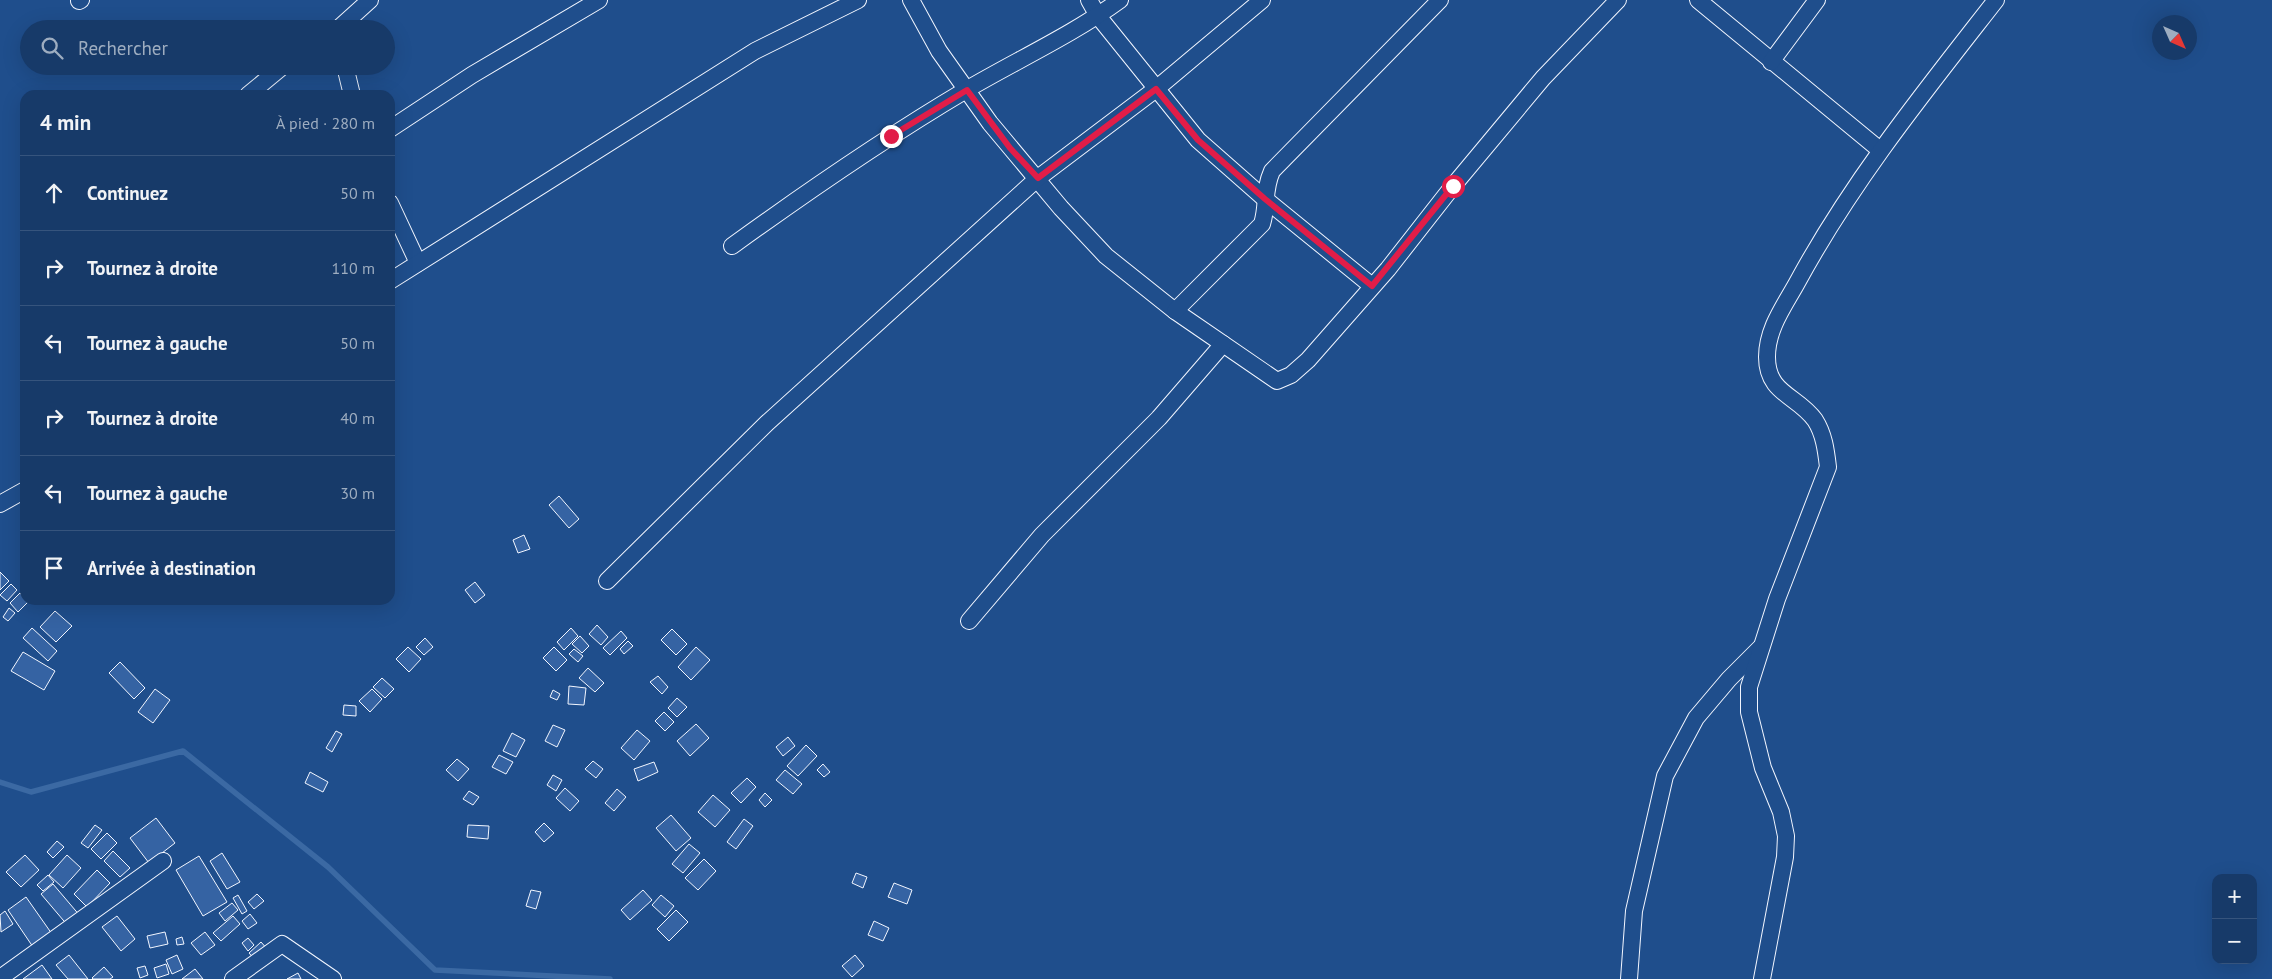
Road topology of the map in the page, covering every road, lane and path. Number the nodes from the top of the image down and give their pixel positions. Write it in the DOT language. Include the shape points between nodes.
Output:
graph roads {
  1 [pos="370,0"];
  2 [pos="599,0"];
  3 [pos="858,0"];
  4 [pos="911,0"];
  5 [pos="1089,0"];
  6 [pos="1120,0"];
  7 [pos="1262,0"];
  8 [pos="1440,0"];
  9 [pos="1618,0"];
  10 [pos="1698,0"];
  11 [pos="1817,0"];
  12 [pos="1996,0"];
  13 [pos="1098,16"];
  14 [pos="348,20"];
  15 [pos="1771,62"];
  16 [pos="272,75"];
  17 [pos="347,75"];
  18 [pos="1156,89"];
  19 [pos="254,90"];
  20 [pos="351,90"];
  21 [pos="967,90"];
  22 [pos="395,125"];
  23 [pos="1880,150"];
  24 [pos="1038,178"];
  25 [pos="1265,199"];
  26 [pos="395,214"];
  27 [pos="732,246"];
  28 [pos="418,263"];
  29 [pos="395,278"];
  30 [pos="1372,286"];
  31 [pos="1175,311"];
  32 [pos="1223,344"];
  33 [pos="20,493"];
  34 [pos="0,504"];
  35 [pos="607,581"];
  36 [pos="969,621"];
  37 [pos="1762,647"];
  38 [pos="163,861"];
  39 [pos="0,978"];
  40 [pos="233,979"];
  41 [pos="333,979"];
  42 [pos="1629,979"];
  43 [pos="1762,979"];
  1 -- 14 [label="street"];
  2 -- 22 [label="street"];
  3 -- 28 [label="street" via="755,51"];
  4 -- 21 [label="street" via="939,51"];
  5 -- 13 [label="street"];
  6 -- 13 [label="street"];
  7 -- 18 [label="street"];
  8 -- 25 [label="street" via="1272,171"];
  9 -- 30 [label="street" via="1537,86"];
  10 -- 15 [label="street"];
  11 -- 15 [label="street"];
  12 -- 23 [label="street"];
  13 -- 18 [label="street"];
  13 -- 21 [label="street"];
  15 -- 23 [label="street"];
  16 -- 19 [label="street"];
  17 -- 20 [label="street"];
  18 -- 24 [label="street"];
  18 -- 25 [label="street" via="1198,140"];
  21 -- 24 [label="street" via="1010,148"];
  21 -- 27 [label="street" via="891,136"];
  23 -- 37 [label="street" via="1825,230 1770,331 1768,373 1774,385 1814,419 1826,445 1828,466"];
  24 -- 31 [label="street" via="1106,256"];
  24 -- 35 [label="street" via="767,422"];
  25 -- 30 [label="street"];
  25 -- 31 [label="street" via="1266,212 1262,224"];
  26 -- 28 [label="street"];
  28 -- 29 [label="street"];
  30 -- 32 [label="street" via="1291,375 1277,380"];
  31 -- 32 [label="street"];
  32 -- 36 [label="street" via="1159,418 1042,535"];
  33 -- 34 [label="street"];
  37 -- 42 [label="street" via="1696,718 1665,776 1634,911"];
  37 -- 43 [label="street" via="1749,687 1749,712 1763,768 1781,812 1786,836"];
  38 -- 39 [label="street"];
  40 -- 41 [label="street" via="282,944"];
}
